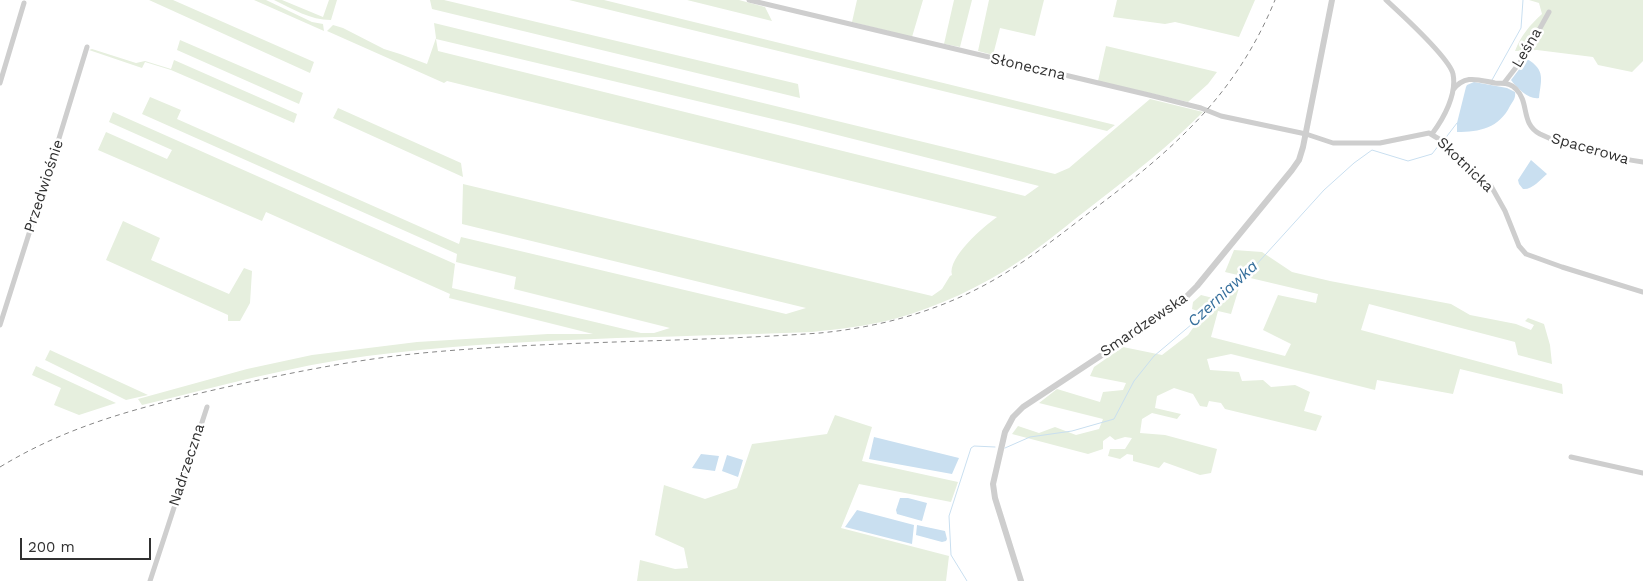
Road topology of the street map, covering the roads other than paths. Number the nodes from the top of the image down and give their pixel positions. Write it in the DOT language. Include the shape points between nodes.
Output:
graph roads {
  1 [pos="749,0"];
  2 [pos="1332,0"];
  3 [pos="1386,0"];
  4 [pos="24,2"];
  5 [pos="1549,12"];
  6 [pos="86,47"];
  7 [pos="0,83"];
  8 [pos="1504,83"];
  9 [pos="1453,90"];
  10 [pos="1306,134"];
  11 [pos="1432,134"];
  12 [pos="1643,162"];
  13 [pos="1643,292"];
  14 [pos="0,325"];
  15 [pos="206,407"];
  16 [pos="1570,456"];
  17 [pos="1643,473"];
  18 [pos="150,581"];
  19 [pos="1021,581"];
  1 -- 10 [label="street, Słoneczna"];
  2 -- 10 [label="street, Smardzewska"];
  3 -- 9 [label="street" via="1450,66"];
  4 -- 7 [label="street"];
  5 -- 8 [label="street, Leśna" via="1524,57"];
  6 -- 14 [label="street, Przedwiośnie"];
  8 -- 9 [label="street" via="1473,78 1459,83"];
  8 -- 12 [label="street, Spacerowa" via="1519,92 1530,125 1539,133 1561,142"];
  9 -- 11 [label="street" via="1441,122"];
  10 -- 11 [label="street, Skotnicka" via="1333,143 1353,144"];
  10 -- 19 [label="street, Smardzewska" via="1302,154 1292,170 1189,294 1013,417 1005,432 993,484"];
  11 -- 13 [label="street, Skotnicka" via="1491,186 1526,254"];
  15 -- 18 [label="street, Nadrzeczna"];
  16 -- 17 [label="street"];
}
